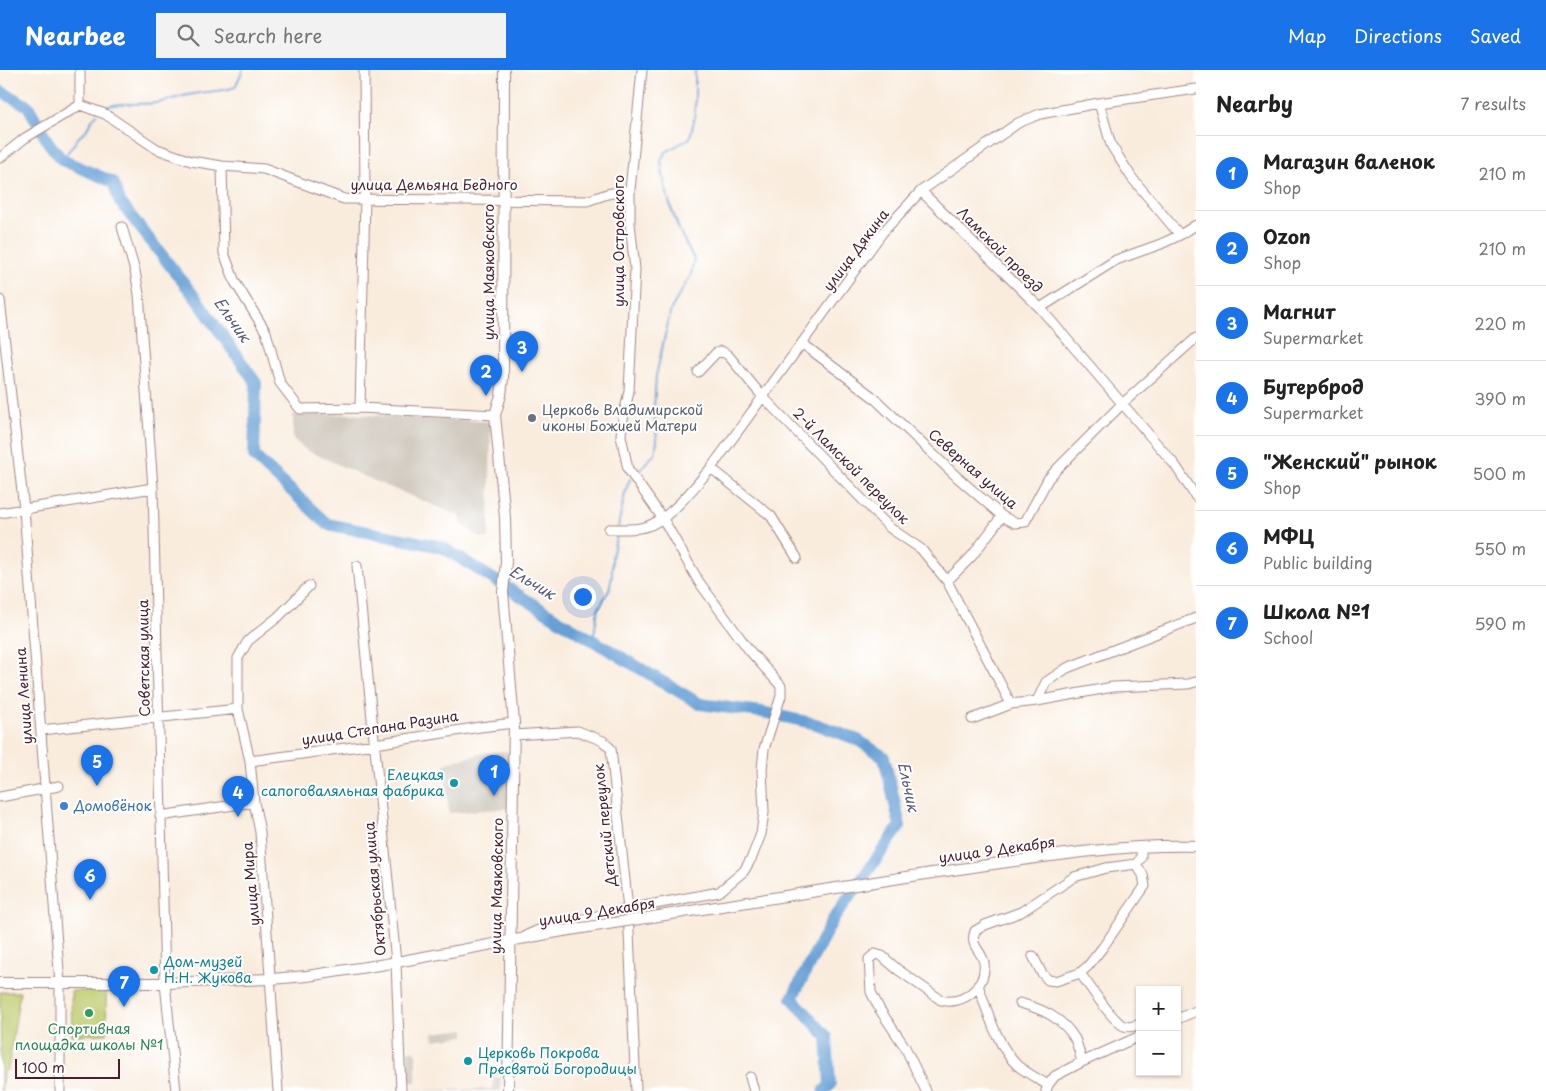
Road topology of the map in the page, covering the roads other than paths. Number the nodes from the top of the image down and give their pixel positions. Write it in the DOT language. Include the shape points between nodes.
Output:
graph roads {
  1 [pos="80,70"];
  2 [pos="364,70"];
  3 [pos="504,70"];
  4 [pos="642,70"];
  5 [pos="1196,89"];
  6 [pos="1099,103"];
  7 [pos="80,105"];
  8 [pos="0,158"];
  9 [pos="222,166"];
  10 [pos="630,190"];
  11 [pos="921,191"];
  12 [pos="365,198"];
  13 [pos="502,199"];
  14 [pos="1196,225"];
  15 [pos="122,227"];
  16 [pos="1180,235"];
  17 [pos="0,300"];
  18 [pos="1040,308"];
  19 [pos="1196,338"];
  20 [pos="803,344"];
  21 [pos="698,372"];
  22 [pos="762,396"];
  23 [pos="1122,404"];
  24 [pos="360,408"];
  25 [pos="495,415"];
  26 [pos="711,468"];
  27 [pos="153,488"];
  28 [pos="1196,497"];
  29 [pos="24,509"];
  30 [pos="0,512"];
  31 [pos="1002,516"];
  32 [pos="663,519"];
  33 [pos="609,529"];
  34 [pos="797,558"];
  35 [pos="357,566"];
  36 [pos="947,581"];
  37 [pos="308,586"];
  38 [pos="1196,618"];
  39 [pos="1196,682"];
  40 [pos="1038,701"];
  41 [pos="1010,704"];
  42 [pos="238,708"];
  43 [pos="159,717"];
  44 [pos="972,719"];
  45 [pos="514,723"];
  46 [pos="41,730"];
  47 [pos="514,735"];
  48 [pos="375,744"];
  49 [pos="250,761"];
  50 [pos="59,786"];
  51 [pos="44,790"];
  52 [pos="0,797"];
  53 [pos="254,802"];
  54 [pos="160,816"];
  55 [pos="1196,846"];
  56 [pos="1141,847"];
  57 [pos="1136,864"];
  58 [pos="628,909"];
  59 [pos="514,940"];
  60 [pos="1033,956"];
  61 [pos="396,962"];
  62 [pos="1080,973"];
  63 [pos="271,979"];
  64 [pos="0,983"];
  65 [pos="165,983"];
  66 [pos="60,984"];
  67 [pos="978,985"];
  68 [pos="1020,1003"];
  69 [pos="1136,1026"];
  70 [pos="1136,1038"];
  71 [pos="1082,1062"];
  72 [pos="750,1077"];
  73 [pos="1047,1088"];
  74 [pos="60,1091"];
  75 [pos="176,1091"];
  76 [pos="278,1091"];
  77 [pos="401,1091"];
  78 [pos="508,1091"];
  79 [pos="636,1091"];
  80 [pos="754,1091"];
  81 [pos="926,1091"];
  1 -- 7 [label="street"];
  2 -- 12 [label="street"];
  3 -- 13 [label="main road, улица Маяковского"];
  4 -- 10 [label="street, улица Островского"];
  5 -- 6 [label="street, улица Дякина"];
  6 -- 11 [label="street, улица Дякина" via="1040,114 1018,123"];
  6 -- 16 [label="street" via="1110,146"];
  7 -- 8 [label="street" via="25,138"];
  7 -- 9 [label="street, улица Демьяна Бедного" via="105,114 157,149 191,162"];
  9 -- 12 [label="street, улица Демьяна Бедного" via="264,169 344,199"];
  9 -- 24 [label="street" via="224,253 235,282 266,332 280,383 300,409"];
  10 -- 13 [label="street, улица Демьяна Бедного" via="587,201"];
  10 -- 32 [label="street, улица Островского" via="635,269 629,391 621,436 628,469"];
  11 -- 18 [label="street, Ламской проезд"];
  11 -- 20 [label="street, улица Дякина" via="882,234"];
  12 -- 13 [label="street, улица Демьяна Бедного"];
  12 -- 24 [label="street"];
  13 -- 25 [label="main road, улица Маяковского" via="503,378"];
  14 -- 16 [label="street, Ламской проезд"];
  15 -- 27 [label="street, Советская улица" via="139,294"];
  16 -- 18 [label="street, Ламской проезд" via="1116,260"];
  17 -- 29 [label="street, улица Ленина"];
  18 -- 23 [label="street"];
  19 -- 23 [label="street, Северная улица"];
  20 -- 22 [label="street, улица Дякина"];
  20 -- 31 [label="street, Северная улица" via="874,397"];
  21 -- 22 [label="street, 2-й Ламской переулок" via="721,351"];
  22 -- 26 [label="street, улица Дякина"];
  22 -- 36 [label="street, 2-й Ламской переулок" via="890,528 921,549"];
  23 -- 28 [label="street" via="1175,465"];
  23 -- 31 [label="street, Северная улица" via="1048,479 1025,522 1015,523"];
  24 -- 25 [label="street"];
  25 -- 45 [label="main road, улица Маяковского" via="505,518 503,592"];
  26 -- 32 [label="street, улица Дякина"];
  26 -- 34 [label="street" via="772,516"];
  27 -- 29 [label="street"];
  27 -- 43 [label="street, Советская улица"];
  29 -- 30 [label="street"];
  29 -- 46 [label="street, улица Ленина"];
  31 -- 36 [label="street" via="972,556"];
  32 -- 33 [label="street, улица Дякина" via="644,527"];
  32 -- 58 [label="street, улица Островского" via="700,582 749,650 781,686 781,696 764,749 761,834 744,871 720,892"];
  35 -- 48 [label="street, Октябрьская улица"];
  36 -- 41 [label="street, 2-й Ламской переулок"];
  37 -- 42 [label="street, улица Мира" via="278,617 248,641 238,658"];
  38 -- 40 [label="street" via="1068,668 1046,682"];
  39 -- 40 [label="street" via="1113,687"];
  40 -- 41 [label="street"];
  41 -- 44 [label="street"];
  42 -- 43 [label="street"];
  42 -- 49 [label="street, улица Мира"];
  43 -- 46 [label="street"];
  43 -- 54 [label="street, Советская улица"];
  45 -- 47 [label="main road, улица Маяковского"];
  45 -- 48 [label="street, улица Степана Разина"];
  46 -- 51 [label="street, улица Ленина"];
  47 -- 58 [label="street, Детский переулок" via="578,731 603,741 611,749"];
  47 -- 59 [label="main road, улица Маяковского"];
  48 -- 49 [label="street, улица Степана Разина"];
  48 -- 61 [label="street, Октябрьская улица"];
  49 -- 53 [label="street, улица Мира"];
  50 -- 51 [label="street"];
  51 -- 52 [label="street"];
  51 -- 66 [label="street, улица Ленина"];
  53 -- 54 [label="street"];
  53 -- 63 [label="street, улица Мира" via="260,832"];
  54 -- 65 [label="street, Советская улица"];
  55 -- 56 [label="main road, улица 9 Декабря"];
  56 -- 57 [label="street" via="1141,858"];
  56 -- 59 [label="main road, улица 9 Декабря, bridge" via="932,873"];
  57 -- 62 [label="street" via="1145,886 1103,947"];
  57 -- 67 [label="street" via="1074,877 1020,912 975,931 973,942 984,961"];
  58 -- 59 [label="street" via="543,928"];
  58 -- 79 [label="street, Детский переулок"];
  59 -- 61 [label="main road, улица 9 Декабря"];
  59 -- 78 [label="main road, улица Маяковского"];
  60 -- 62 [label="street" via="1048,980 1056,982"];
  61 -- 63 [label="main road, улица 9 Декабря"];
  61 -- 77 [label="street, Октябрьская улица"];
  62 -- 69 [label="street" via="1115,1019 1124,1026"];
  63 -- 65 [label="main road, улица 9 Декабря"];
  63 -- 76 [label="street, улица Мира"];
  64 -- 66 [label="main road, улица 9 Декабря"];
  65 -- 66 [label="main road, улица 9 Декабря"];
  65 -- 75 [label="street, Советская улица"];
  66 -- 74 [label="street, улица Ленина"];
  67 -- 73 [label="street" via="1010,1058"];
  67 -- 81 [label="street" via="971,994 948,1002 923,988 882,956 875,954 869,959 871,992 905,1047"];
  68 -- 71 [label="street" via="1040,1008 1058,1020 1075,1040"];
  70 -- 71 [label="street"];
  71 -- 73 [label="street" via="1055,1076"];
  72 -- 80 [label="street"];
}
